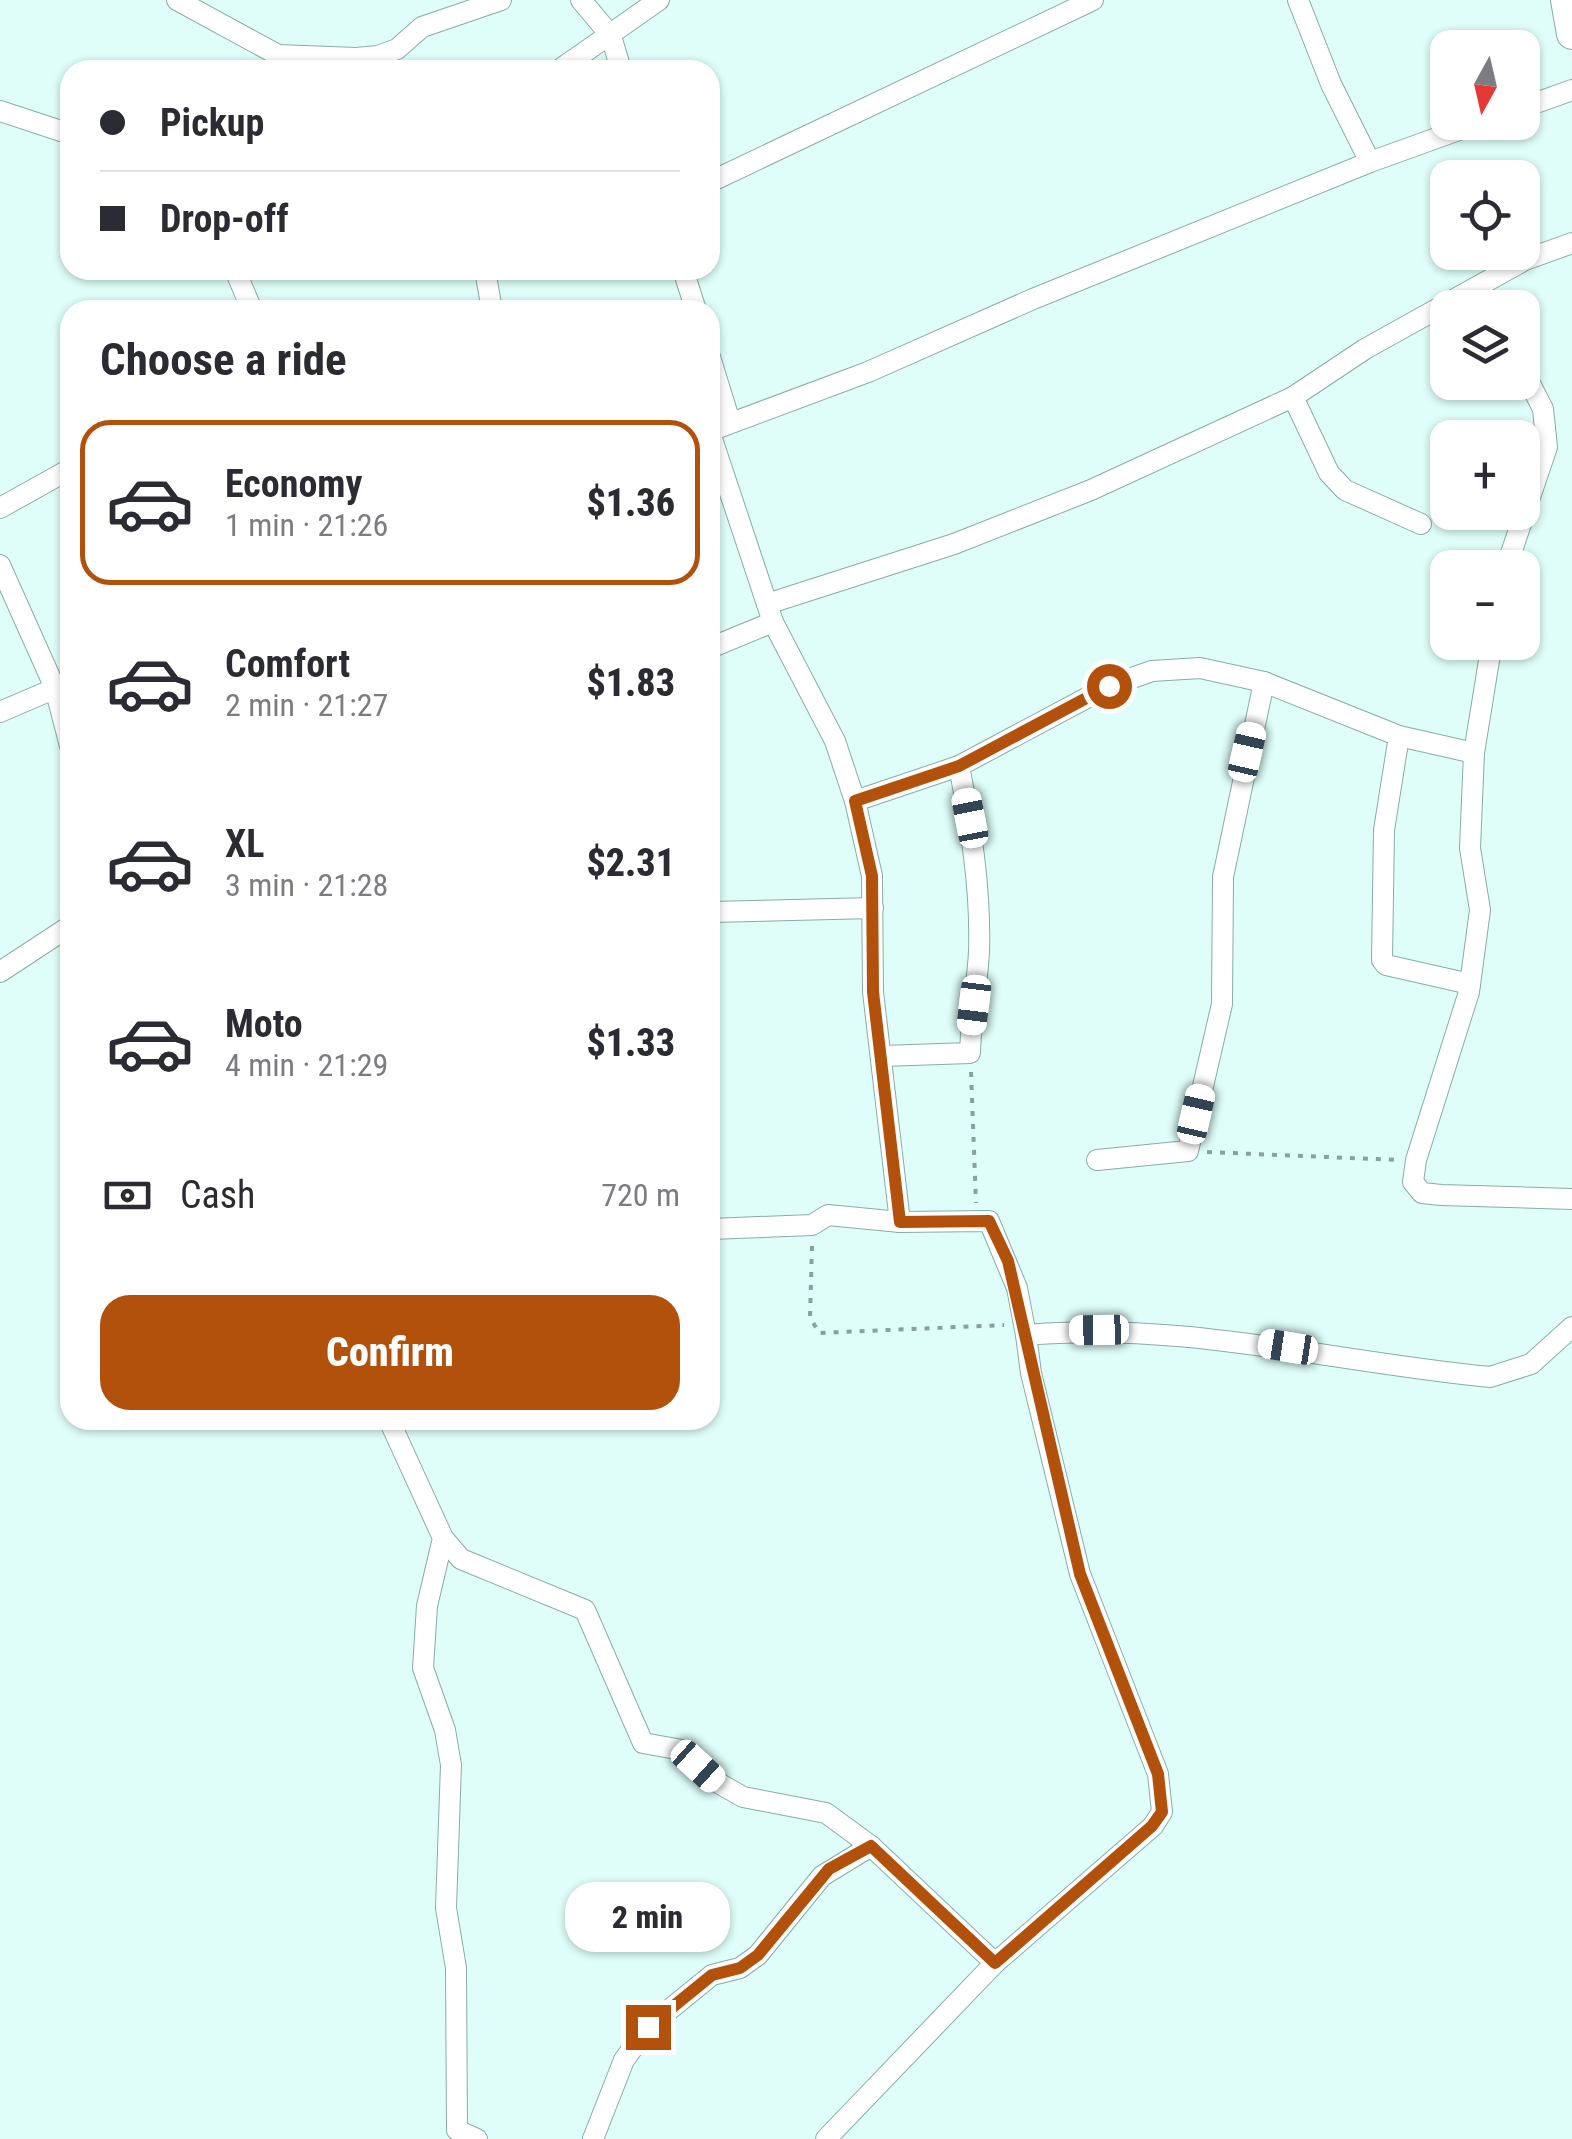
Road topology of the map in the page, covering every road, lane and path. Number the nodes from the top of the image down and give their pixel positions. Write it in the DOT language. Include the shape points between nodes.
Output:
graph roads {
  1 [pos="177,0"];
  2 [pos="501,0"];
  3 [pos="581,0"];
  4 [pos="660,0"];
  5 [pos="1093,0"];
  6 [pos="1298,0"];
  7 [pos="1566,0"];
  8 [pos="1572,34"];
  9 [pos="611,36"];
  10 [pos="574,60"];
  11 [pos="618,60"];
  12 [pos="1572,90"];
  13 [pos="1540,102"];
  14 [pos="0,111"];
  15 [pos="60,131"];
  16 [pos="1432,140"];
  17 [pos="1370,162"];
  18 [pos="720,177"];
  19 [pos="1572,243"];
  20 [pos="1481,287"];
  21 [pos="1483,290"];
  22 [pos="720,389"];
  23 [pos="1293,397"];
  24 [pos="1538,400"];
  25 [pos="730,422"];
  26 [pos="720,427"];
  27 [pos="720,462"];
  28 [pos="60,475"];
  29 [pos="0,508"];
  30 [pos="1421,524"];
  31 [pos="1512,550"];
  32 [pos="0,565"];
  33 [pos="770,613"];
  34 [pos="720,642"];
  35 [pos="1489,660"];
  36 [pos="60,679"];
  37 [pos="1264,682"];
  38 [pos="60,686"];
  39 [pos="0,712"];
  40 [pos="1399,736"];
  41 [pos="1474,753"];
  42 [pos="959,766"];
  43 [pos="855,801"];
  44 [pos="873,908"];
  45 [pos="720,912"];
  46 [pos="60,933"];
  47 [pos="0,972"];
  48 [pos="1470,984"];
  49 [pos="970,1053"];
  50 [pos="882,1056"];
  51 [pos="1188,1151"];
  52 [pos="1097,1160"];
  53 [pos="1416,1160"];
  54 [pos="1572,1199"];
  55 [pos="989,1221"];
  56 [pos="900,1222"];
  57 [pos="812,1225"];
  58 [pos="720,1228"];
  59 [pos="1572,1327"];
  60 [pos="1025,1330"];
  61 [pos="394,1430"];
  62 [pos="444,1538"];
  63 [pos="871,1846"];
  64 [pos="995,1963"];
  65 [pos="465,2136"];
  66 [pos="593,2139"];
  67 [pos="826,2139"];
  1 -- 2 [label="street" via="278,55 356,58 378,56 422,27"];
  3 -- 9 [label="street"];
  4 -- 9 [label="street"];
  5 -- 18 [label="street"];
  6 -- 17 [label="street"];
  7 -- 8 [label="street"];
  9 -- 10 [label="street"];
  9 -- 11 [label="street"];
  12 -- 13 [label="street"];
  14 -- 15 [label="street"];
  16 -- 17 [label="street"];
  17 -- 25 [label="street" via="868,372"];
  19 -- 20 [label="street" via="1525,260"];
  20 -- 21 [label="street"];
  20 -- 23 [label="street" via="1365,349"];
  22 -- 25 [label="street"];
  23 -- 30 [label="street" via="1330,473 1346,490"];
  23 -- 33 [label="street" via="1092,490"];
  24 -- 31 [label="street" via="1547,447"];
  25 -- 26 [label="street"];
  27 -- 33 [label="street"];
  28 -- 29 [label="street"];
  32 -- 36 [label="street"];
  33 -- 34 [label="street"];
  33 -- 43 [label="street" via="835,741"];
  35 -- 41 [label="street"];
  37 -- 40 [label="street"];
  37 -- 42 [label="street" via="1200,668 1152,671 1109,686"];
  37 -- 51 [label="street" via="1223,878 1222,1004"];
  38 -- 39 [label="street"];
  40 -- 41 [label="street"];
  40 -- 48 [label="street" via="1384,830 1382,960"];
  41 -- 48 [label="street" via="1470,848 1480,897"];
  42 -- 43 [label="street"];
  42 -- 49 [label="street" via="977,883"];
  43 -- 44 [label="street"];
  44 -- 45 [label="street"];
  44 -- 50 [label="street" via="873,992"];
  46 -- 47 [label="street"];
  48 -- 53 [label="street"];
  49 -- 50 [label="street"];
  49 -- 55 [label="path" via="976,1200"];
  50 -- 56 [label="street"];
  51 -- 52 [label="street"];
  51 -- 53 [label="path"];
  53 -- 54 [label="street" via="1414,1182 1422,1193"];
  55 -- 56 [label="street"];
  55 -- 60 [label="street" via="1008,1261"];
  56 -- 57 [label="street" via="828,1216"];
  57 -- 58 [label="street"];
  57 -- 60 [label="path" via="810,1317 818,1332"];
  59 -- 60 [label="street" via="1532,1364 1490,1377 1182,1333"];
  60 -- 64 [label="street" via="1080,1574 1158,1774 1162,1812"];
  61 -- 62 [label="street"];
  62 -- 63 [label="street" via="461,1559 585,1610 642,1743 682,1750 743,1797 826,1813"];
  62 -- 65 [label="street" via="427,1606 423,1668 451,1765 446,1908"];
  63 -- 64 [label="street"];
  63 -- 66 [label="street" via="829,1869 758,1955 712,1975 648,2027 624,2060"];
  64 -- 67 [label="street"];
}
